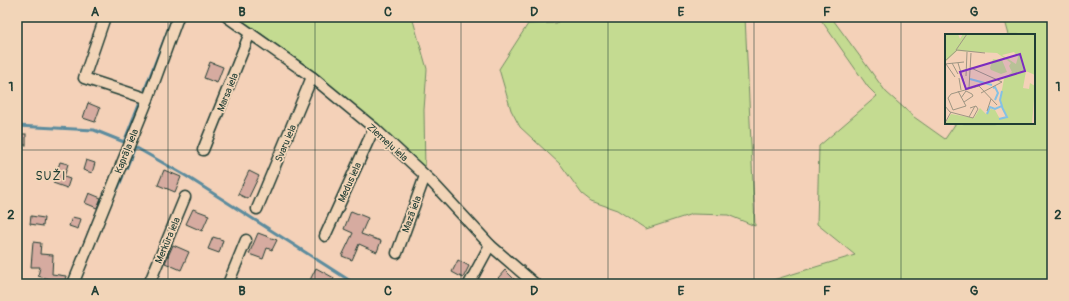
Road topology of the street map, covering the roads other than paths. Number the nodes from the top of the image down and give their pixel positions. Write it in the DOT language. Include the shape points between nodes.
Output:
graph roads {
  1 [pos="105,17"];
  2 [pos="178,17"];
  3 [pos="227,17"];
  4 [pos="250,33"];
  5 [pos="312,77"];
  6 [pos="148,99"];
  7 [pos="374,128"];
  8 [pos="204,150"];
  9 [pos="425,176"];
  10 [pos="185,197"];
  11 [pos="257,209"];
  12 [pos="325,236"];
  13 [pos="246,240"];
  14 [pos="490,244"];
  15 [pos="397,253"];
  16 [pos="73,284"];
  17 [pos="149,284"];
  18 [pos="228,284"];
  19 [pos="469,284"];
  20 [pos="535,284"];
  1 -- 6 [label="street" via="84,78"];
  2 -- 6 [label="street, Kaprāļa iela"];
  3 -- 4 [label="street, Ziemeļu iela"];
  4 -- 5 [label="street, Ziemeļu iela"];
  4 -- 8 [label="street, Marsa iela"];
  5 -- 7 [label="street, Ziemeļu iela"];
  5 -- 11 [label="street, Svaru iela"];
  6 -- 16 [label="street, Kaprāļa iela"];
  7 -- 9 [label="street, Ziemeļu iela"];
  7 -- 12 [label="street, Medus iela"];
  9 -- 14 [label="street, Ziemeļu iela"];
  9 -- 15 [label="street, Mazā iela"];
  10 -- 17 [label="street, Merkūra iela"];
  13 -- 18 [label="street"];
  14 -- 19 [label="street"];
  14 -- 20 [label="street, Ziemeļu iela"];
}
